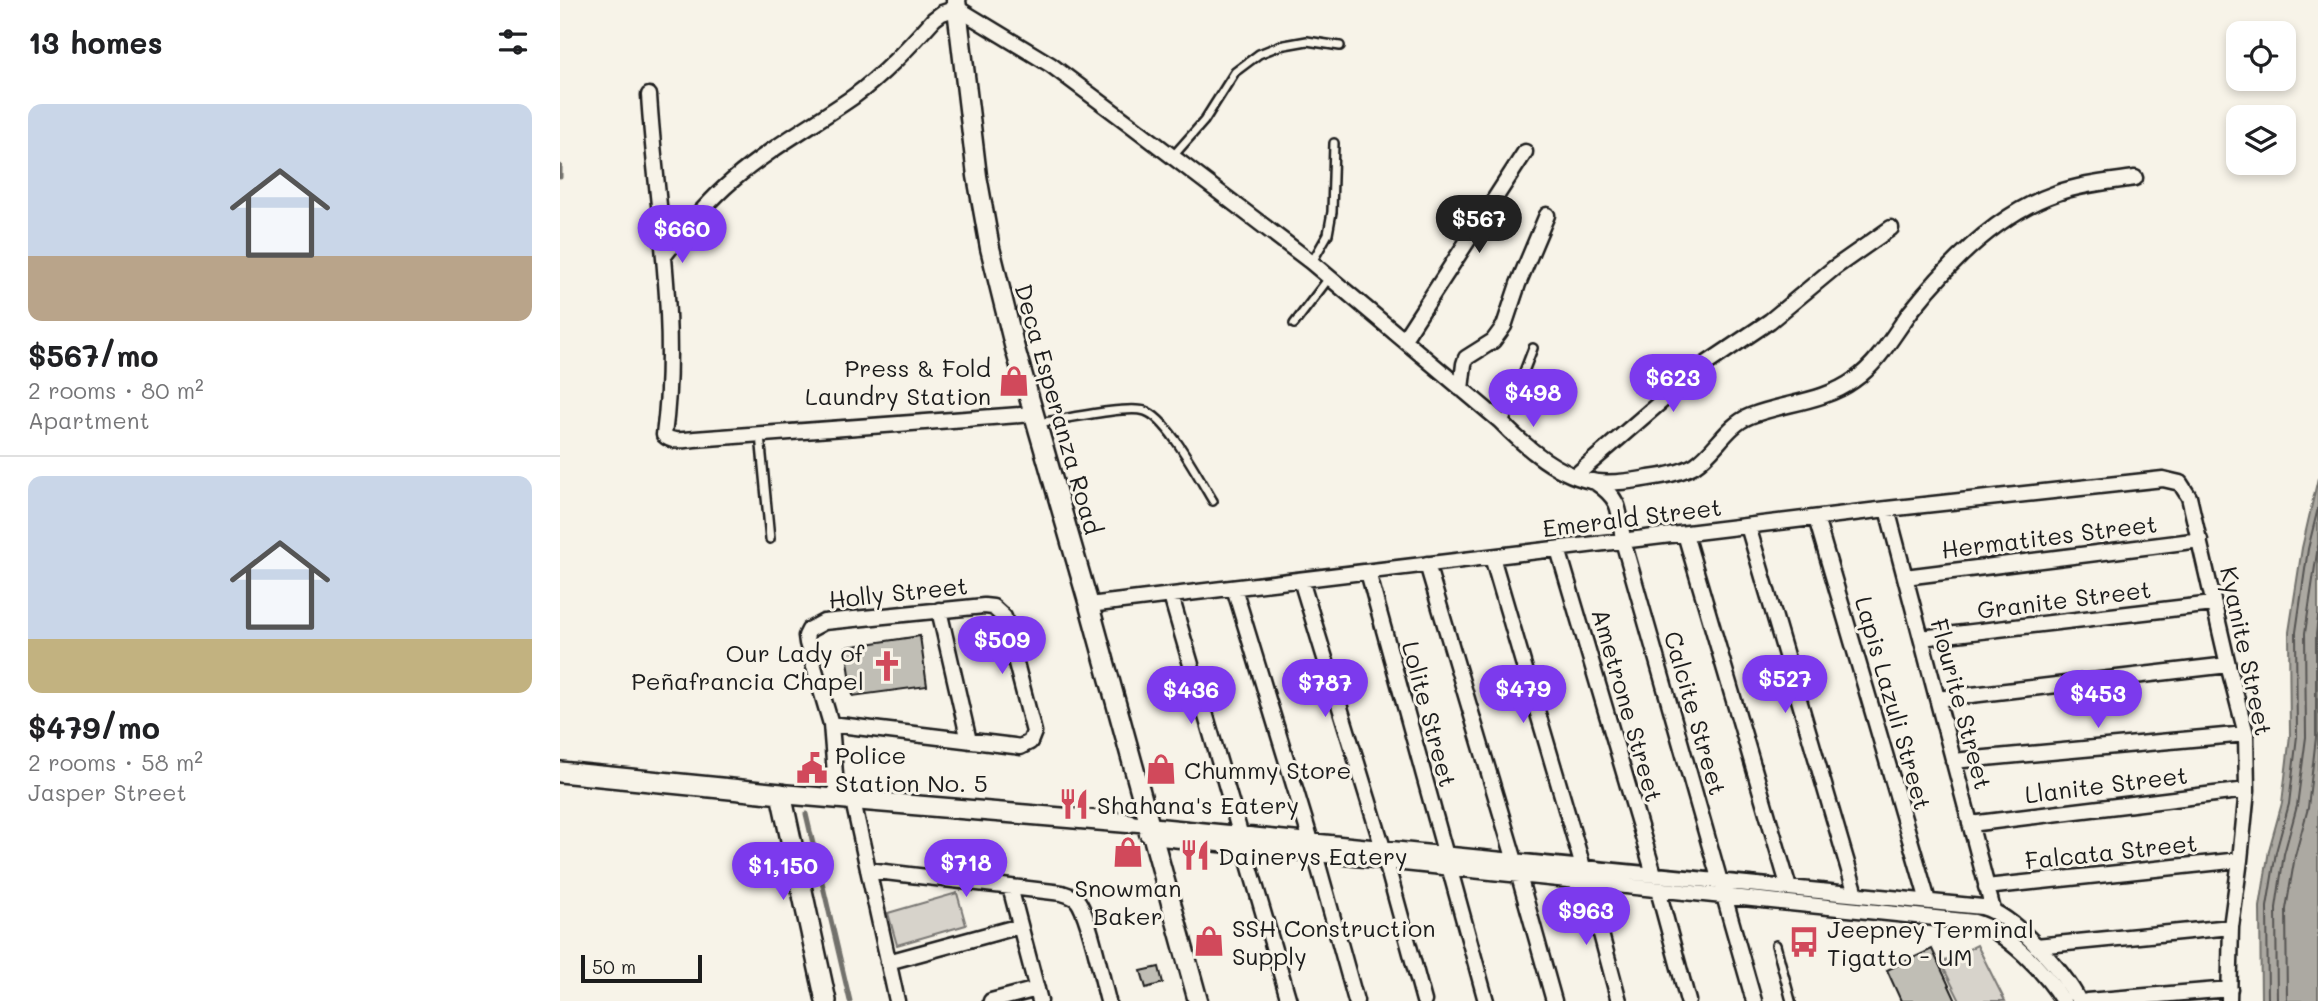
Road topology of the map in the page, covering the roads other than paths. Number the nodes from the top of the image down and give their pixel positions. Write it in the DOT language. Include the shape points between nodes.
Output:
graph roads {
  1 [pos="957,4"];
  2 [pos="1340,46"];
  3 [pos="649,95"];
  4 [pos="1334,143"];
  5 [pos="1525,152"];
  6 [pos="1173,157"];
  7 [pos="2135,178"];
  8 [pos="1547,215"];
  9 [pos="1891,228"];
  10 [pos="664,256"];
  11 [pos="1311,262"];
  12 [pos="1329,277"];
  13 [pos="1294,324"];
  14 [pos="1404,339"];
  15 [pos="1533,348"];
  16 [pos="1461,389"];
  17 [pos="1035,419"];
  18 [pos="1504,425"];
  19 [pos="760,434"];
  20 [pos="1574,476"];
  21 [pos="1595,482"];
  22 [pos="2180,483"];
  23 [pos="1213,501"];
  24 [pos="1887,509"];
  25 [pos="1816,518"];
  26 [pos="1748,526"];
  27 [pos="1685,534"];
  28 [pos="770,539"];
  29 [pos="2200,540"];
  30 [pos="1623,541"];
  31 [pos="1558,549"];
  32 [pos="1492,557"];
  33 [pos="1427,565"];
  34 [pos="1368,572"];
  35 [pos="1905,577"];
  36 [pos="1301,580"];
  37 [pos="1234,588"];
  38 [pos="1171,596"];
  39 [pos="2213,604"];
  40 [pos="1089,605"];
  41 [pos="939,610"];
  42 [pos="1921,638"];
  43 [pos="2228,666"];
  44 [pos="1937,699"];
  45 [pos="831,724"];
  46 [pos="2246,734"];
  47 [pos="970,741"];
  48 [pos="1953,761"];
  49 [pos="560,772"];
  50 [pos="2247,790"];
  51 [pos="780,794"];
  52 [pos="845,800"];
  53 [pos="1128,824"];
  54 [pos="1970,824"];
  55 [pos="1150,831"];
  56 [pos="1243,840"];
  57 [pos="1313,847"];
  58 [pos="1385,855"];
  59 [pos="2240,860"];
  60 [pos="1447,861"];
  61 [pos="1515,861"];
  62 [pos="1583,867"];
  63 [pos="868,870"];
  64 [pos="1654,874"];
  65 [pos="1519,876"];
  66 [pos="1720,881"];
  67 [pos="1587,883"];
  68 [pos="1010,887"];
  69 [pos="1986,887"];
  70 [pos="1789,888"];
  71 [pos="1658,890"];
  72 [pos="1856,894"];
  73 [pos="1725,897"];
  74 [pos="1928,901"];
  75 [pos="1993,910"];
  76 [pos="1020,926"];
  77 [pos="2231,927"];
  78 [pos="1776,945"];
  79 [pos="2036,946"];
  80 [pos="888,962"];
  81 [pos="1039,995"];
  82 [pos="2229,995"];
  83 [pos="826,1001"];
  84 [pos="897,1001"];
  85 [pos="990,1001"];
  86 [pos="1108,1001"];
  87 [pos="1198,1001"];
  88 [pos="1289,1001"];
  89 [pos="1356,1001"];
  90 [pos="1424,1001"];
  91 [pos="1486,1001"];
  92 [pos="1553,1001"];
  93 [pos="1619,1001"];
  94 [pos="1688,1001"];
  95 [pos="1755,1001"];
  96 [pos="1791,1001"];
  97 [pos="2063,1001"];
  98 [pos="2079,1001"];
  99 [pos="2087,1001"];
  1 -- 6 [label="street" via="1051,65"];
  1 -- 10 [label="street" via="934,19 884,72 855,95 733,180"];
  1 -- 17 [label="street, Deca Esperanza Road" via="990,248"];
  2 -- 6 [label="lane" via="1307,41 1259,54 1235,72"];
  3 -- 10 [label="street"];
  4 -- 11 [label="lane" via="1328,234"];
  5 -- 14 [label="street"];
  6 -- 11 [label="street"];
  7 -- 21 [label="street" via="2056,193 2001,223 1944,271 1854,381 1749,416 1695,465 1678,472"];
  8 -- 16 [label="street" via="1504,326 1493,341 1466,358"];
  9 -- 20 [label="street" via="1700,368"];
  10 -- 19 [label="street" via="668,411 664,435 675,440"];
  11 -- 12 [label="street"];
  12 -- 13 [label="lane"];
  12 -- 14 [label="street"];
  14 -- 16 [label="street"];
  15 -- 18 [label="lane"];
  16 -- 18 [label="street"];
  17 -- 19 [label="street"];
  17 -- 23 [label="lane" via="1129,409 1156,416"];
  17 -- 40 [label="street, Deca Esperanza Road"];
  18 -- 20 [label="street" via="1528,448"];
  19 -- 28 [label="lane"];
  20 -- 21 [label="street"];
  21 -- 30 [label="street, Calcite Street" via="1614,496"];
  22 -- 24 [label="street, Emerald Street" via="2163,479"];
  22 -- 29 [label="street, Kyanite Street" via="2189,497"];
  24 -- 25 [label="street, Emerald Street"];
  24 -- 35 [label="street, Flourite Street"];
  25 -- 26 [label="street, Emerald Street"];
  25 -- 74 [label="street, Lapis Lazuli Street"];
  26 -- 27 [label="street, Emerald Street"];
  26 -- 72 [label="street"];
  27 -- 30 [label="street, Emerald Street"];
  27 -- 70 [label="street"];
  29 -- 35 [label="street, Hermatites Street"];
  29 -- 39 [label="street, Kyanite Street"];
  30 -- 31 [label="street, Emerald Street"];
  30 -- 66 [label="street, Calcite Street"];
  31 -- 32 [label="street, Emerald Street"];
  31 -- 64 [label="street, Ametrone Street"];
  32 -- 33 [label="street, Emerald Street"];
  32 -- 62 [label="street"];
  33 -- 34 [label="street, Emerald Street"];
  33 -- 61 [label="street"];
  34 -- 36 [label="street, Emerald Street"];
  34 -- 60 [label="street, Lolite Street"];
  35 -- 42 [label="street, Flourite Street"];
  36 -- 37 [label="street, Emerald Street"];
  36 -- 58 [label="street"];
  37 -- 38 [label="street, Emerald Street"];
  37 -- 57 [label="street"];
  38 -- 40 [label="street, Emerald Street"];
  38 -- 56 [label="street"];
  39 -- 42 [label="street, Granite Street"];
  39 -- 43 [label="street, Kyanite Street"];
  40 -- 55 [label="street, Deca Esperanza Road"];
  41 -- 45 [label="street, Holly Street" via="824,622 809,630 807,643"];
  41 -- 47 [label="street"];
  41 -- 47 [label="street, Holly Street" via="984,606 999,610 1008,626 1034,732 1030,742 1020,747"];
  42 -- 44 [label="street, Flourite Street"];
  43 -- 44 [label="street"];
  43 -- 46 [label="street, Kyanite Street"];
  44 -- 48 [label="street, Flourite Street"];
  45 -- 47 [label="street"];
  45 -- 52 [label="street, Holly Street"];
  46 -- 48 [label="street"];
  46 -- 50 [label="street, Kyanite Street"];
  48 -- 54 [label="street, Flourite Street"];
  49 -- 51 [label="main road"];
  50 -- 54 [label="street, Llanite Street"];
  50 -- 59 [label="street, Kyanite Street"];
  51 -- 52 [label="street"];
  51 -- 83 [label="main road"];
  52 -- 53 [label="street"];
  52 -- 63 [label="street, Holly Street"];
  53 -- 55 [label="street"];
  54 -- 69 [label="street, Flourite Street"];
  55 -- 56 [label="street"];
  55 -- 87 [label="street, Deca Esperanza Road"];
  56 -- 57 [label="street"];
  56 -- 88 [label="street"];
  57 -- 58 [label="street"];
  57 -- 89 [label="street"];
  58 -- 60 [label="street"];
  58 -- 90 [label="street"];
  59 -- 69 [label="street, Falcata Street"];
  59 -- 77 [label="street, Kyanite Street"];
  60 -- 61 [label="street"];
  60 -- 65 [label="street"];
  60 -- 91 [label="street, Lolite Street"];
  61 -- 62 [label="street"];
  62 -- 64 [label="street"];
  62 -- 67 [label="street"];
  63 -- 68 [label="street"];
  63 -- 80 [label="street, Holly Street"];
  64 -- 66 [label="street"];
  65 -- 67 [label="street"];
  65 -- 92 [label="street"];
  66 -- 70 [label="street"];
  66 -- 73 [label="street, Calcite Street"];
  67 -- 71 [label="street"];
  67 -- 93 [label="street"];
  68 -- 76 [label="street"];
  68 -- 86 [label="street" via="1076,899"];
  69 -- 75 [label="street, Flourite Street"];
  70 -- 72 [label="street"];
  71 -- 73 [label="street"];
  71 -- 94 [label="street"];
  72 -- 74 [label="street"];
  73 -- 95 [label="street, Calcite Street"];
  73 -- 97 [label="street" via="1984,925 2022,954"];
  74 -- 75 [label="street"];
  75 -- 79 [label="street"];
  76 -- 80 [label="street"];
  76 -- 81 [label="street"];
  77 -- 79 [label="street"];
  77 -- 82 [label="street, Kyanite Street"];
  78 -- 96 [label="lane"];
  79 -- 98 [label="street" via="2066,978"];
  80 -- 84 [label="street, Holly Street"];
  81 -- 85 [label="street"];
  82 -- 99 [label="street"];
}
